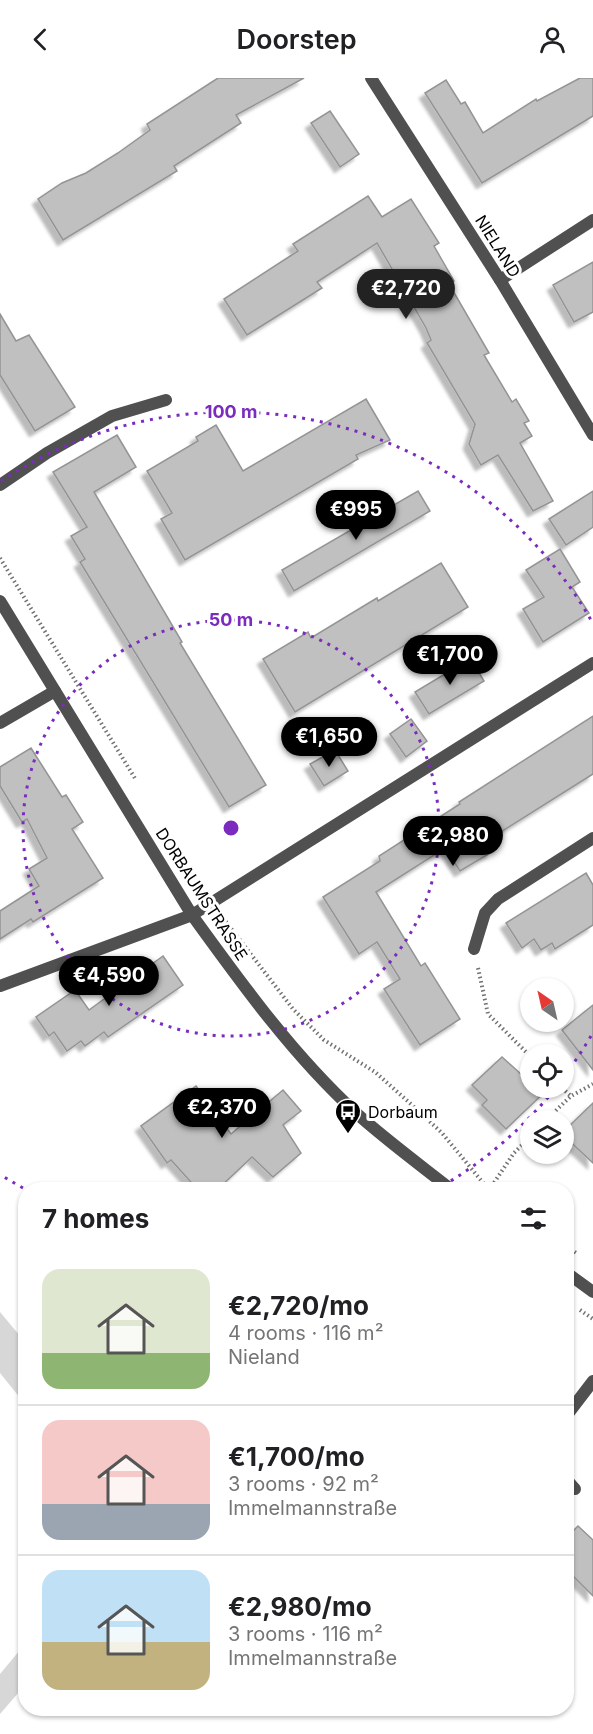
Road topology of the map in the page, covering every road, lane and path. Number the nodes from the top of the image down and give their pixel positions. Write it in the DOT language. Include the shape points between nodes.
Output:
graph roads {
  1 [pos="370,78"];
  2 [pos="593,220"];
  3 [pos="500,280"];
  4 [pos="166,400"];
  5 [pos="593,435"];
  6 [pos="0,485"];
  7 [pos="0,601"];
  8 [pos="593,663"];
  9 [pos="55,691"];
  10 [pos="0,723"];
  11 [pos="593,838"];
  12 [pos="192,915"];
  13 [pos="474,949"];
  14 [pos="0,986"];
  15 [pos="520,1045"];
  16 [pos="593,1084"];
  17 [pos="574,1094"];
  18 [pos="569,1098"];
  19 [pos="556,1110"];
  20 [pos="520,1147"];
  21 [pos="442,1182"];
  22 [pos="494,1182"];
  23 [pos="574,1278"];
  24 [pos="593,1292"];
  25 [pos="593,1381"];
  26 [pos="574,1406"];
  1 -- 3 [label="street, NIELAND"];
  2 -- 3 [label="street"];
  3 -- 5 [label="street, NIELAND"];
  4 -- 6 [label="street" via="112,416"];
  7 -- 9 [label="street, DORBAUMSTRASSE"];
  8 -- 12 [label="street"];
  9 -- 10 [label="street"];
  9 -- 12 [label="street, DORBAUMSTRASSE"];
  11 -- 13 [label="street" via="498,899 485,913"];
  12 -- 14 [label="street"];
  12 -- 21 [label="street, DORBAUMSTRASSE" via="255,1001 327,1084 387,1140"];
  13 -- 15 [label="path" via="488,1014"];
  16 -- 17 [label="path"];
  18 -- 19 [label="path"];
  20 -- 22 [label="path"];
  23 -- 24 [label="street"];
  25 -- 26 [label="street"];
}
